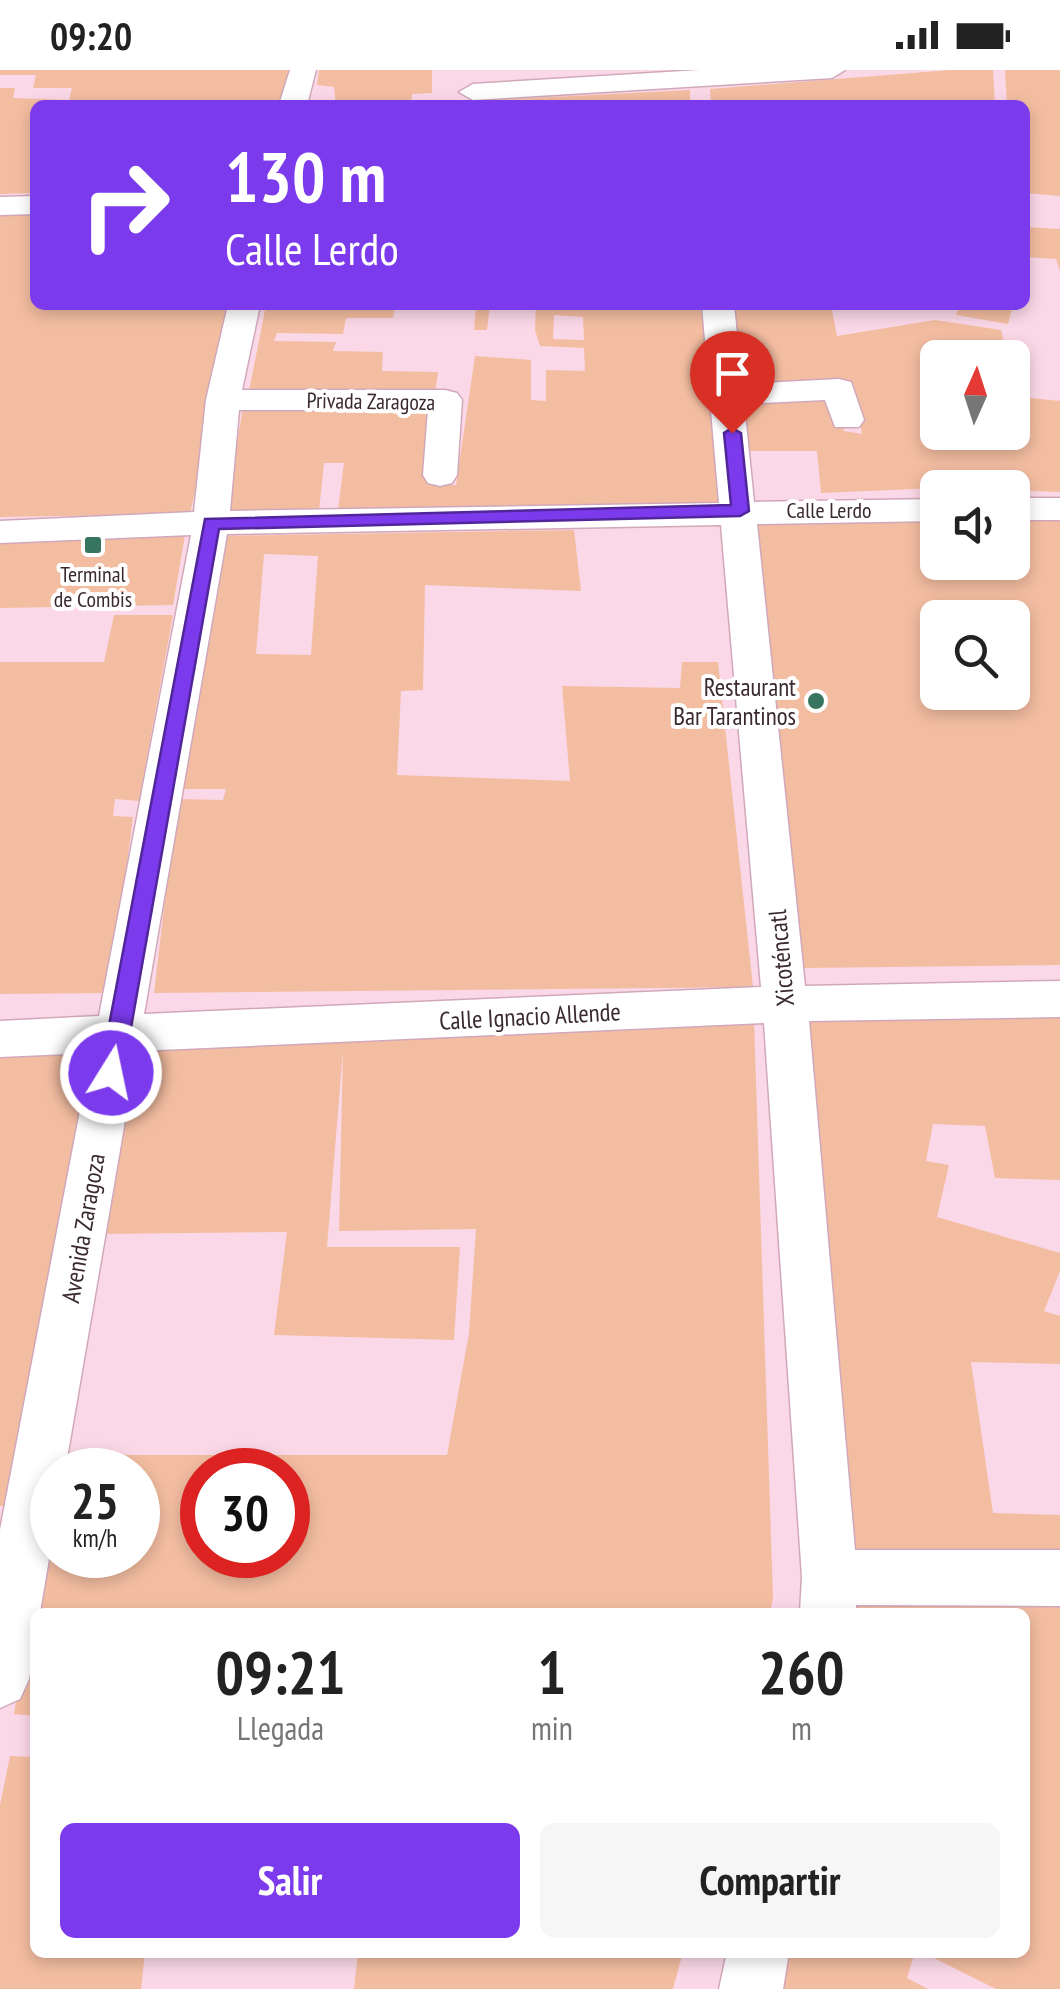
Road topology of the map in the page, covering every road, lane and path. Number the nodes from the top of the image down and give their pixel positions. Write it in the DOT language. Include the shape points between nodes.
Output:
graph roads {
  1 [pos="303,70"];
  2 [pos="508,70"];
  3 [pos="832,70"];
  4 [pos="695,93"];
  5 [pos="462,99"];
  6 [pos="294,100"];
  7 [pos="30,205"];
  8 [pos="0,206"];
  9 [pos="243,310"];
  10 [pos="719,310"];
  11 [pos="728,394"];
  12 [pos="223,400"];
  13 [pos="843,405"];
  14 [pos="440,475"];
  15 [pos="1030,509"];
  16 [pos="1060,509"];
  17 [pos="920,510"];
  18 [pos="740,511"];
  19 [pos="211,523"];
  20 [pos="0,532"];
  21 [pos="1060,999"];
  22 [pos="785,1004"];
  23 [pos="118,1035"];
  24 [pos="0,1040"];
  25 [pos="1060,1578"];
  26 [pos="1060,1594"];
  27 [pos="830,1595"];
  28 [pos="0,1679"];
  29 [pos="757,1958"];
  30 [pos="751,1989"];
  1 -- 6 [label="street"];
  2 -- 5 [label="street"];
  3 -- 4 [label="street"];
  4 -- 5 [label="street"];
  7 -- 8 [label="street"];
  9 -- 12 [label="street, Avenida Zaragoza"];
  10 -- 11 [label="street, Xicoténcatl"];
  11 -- 13 [label="street"];
  11 -- 18 [label="street, Xicoténcatl"];
  12 -- 14 [label="street, Privada Zaragoza" via="445,400"];
  12 -- 19 [label="street, Avenida Zaragoza"];
  15 -- 16 [label="street"];
  17 -- 18 [label="street, Calle Lerdo"];
  18 -- 19 [label="street, Calle Lerdo"];
  18 -- 22 [label="street, Xicoténcatl"];
  19 -- 20 [label="street, Calle Lerdo"];
  19 -- 23 [label="street, Avenida Zaragoza"];
  21 -- 22 [label="street, Calle Ignacio Allende"];
  22 -- 23 [label="street, Calle Ignacio Allende"];
  22 -- 27 [label="street, Xicoténcatl"];
  23 -- 24 [label="street, Calle Ignacio Allende"];
  23 -- 28 [label="street, Avenida Zaragoza"];
  25 -- 27 [label="street"];
  26 -- 27 [label="street"];
  29 -- 30 [label="street"];
}
